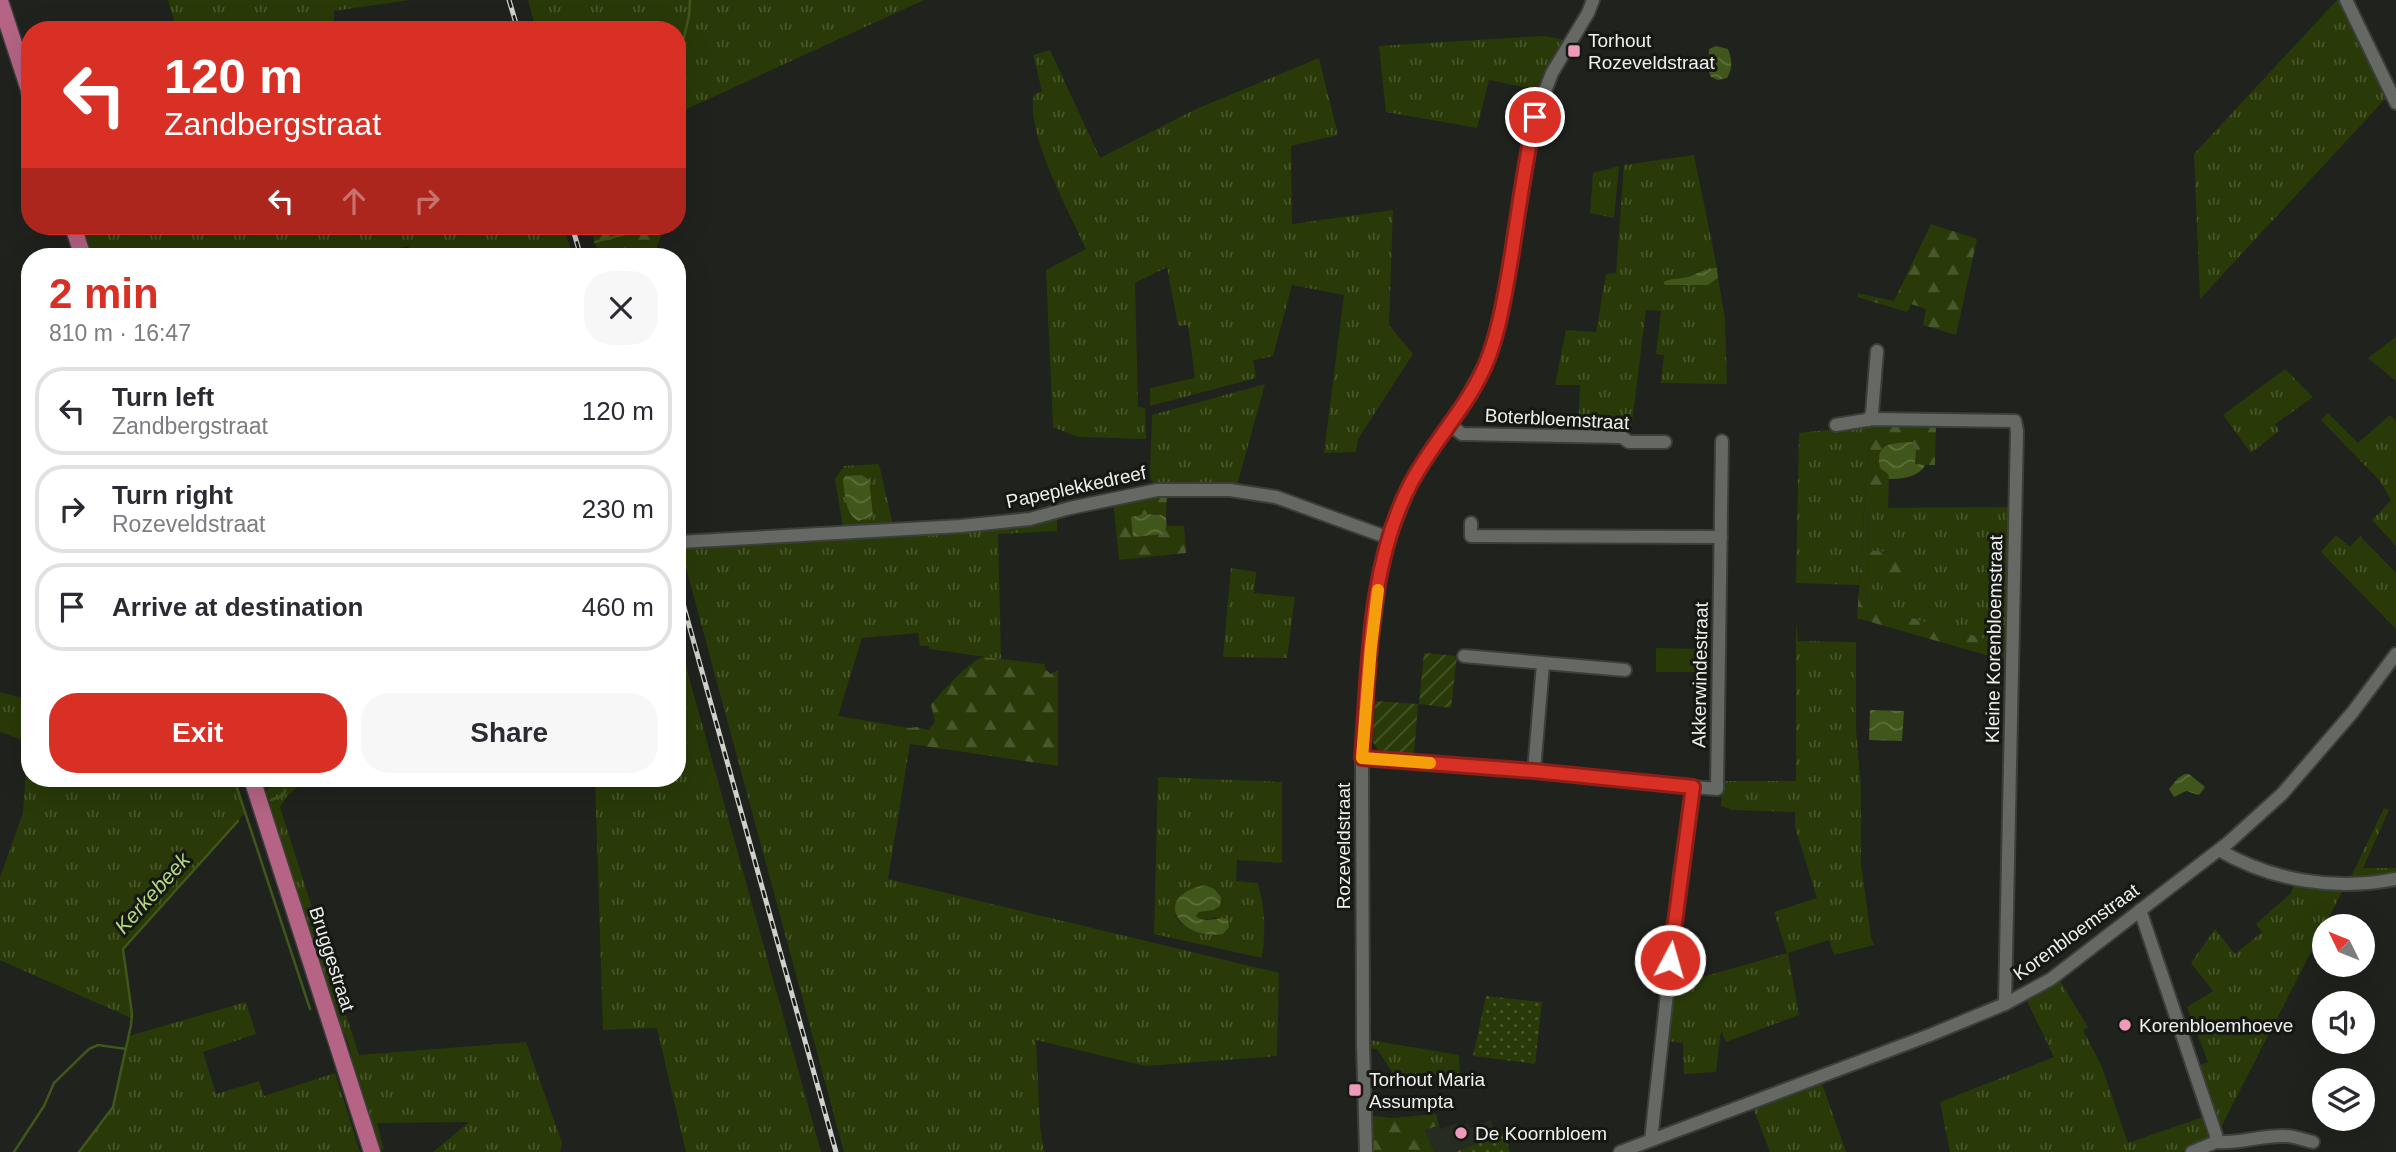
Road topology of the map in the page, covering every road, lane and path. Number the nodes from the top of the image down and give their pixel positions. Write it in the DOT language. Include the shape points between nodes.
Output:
graph roads {
  1 [pos="1593,0"];
  2 [pos="2346,0"];
  3 [pos="0,1"];
  4 [pos="21,65"];
  5 [pos="2396,103"];
  6 [pos="1877,351"];
  7 [pos="1868,420"];
  8 [pos="1450,425"];
  9 [pos="1836,425"];
  10 [pos="1722,441"];
  11 [pos="1665,442"];
  12 [pos="1471,523"];
  13 [pos="1721,537"];
  14 [pos="1389,538"];
  15 [pos="686,542"];
  16 [pos="2396,654"];
  17 [pos="1464,656"];
  18 [pos="1543,664"];
  19 [pos="1625,670"];
  20 [pos="1362,758"];
  21 [pos="1534,771"];
  22 [pos="255,787"];
  23 [pos="1693,787"];
  24 [pos="2219,850"];
  25 [pos="2396,879"];
  26 [pos="2140,910"];
  27 [pos="2005,1004"];
  28 [pos="1651,1140"];
  29 [pos="2216,1142"];
  30 [pos="2313,1142"];
  31 [pos="372,1152"];
  32 [pos="1366,1152"];
  33 [pos="1620,1152"];
  34 [pos="2192,1152"];
  1 -- 8 [label="street, Rozeveldstraat" via="1541,97 1493,344"];
  2 -- 5 [label="street"];
  3 -- 4 [label="main road"];
  6 -- 7 [label="street"];
  7 -- 9 [label="street"];
  7 -- 27 [label="street, Kleine Korenbloemstraat" via="2015,421"];
  8 -- 11 [label="street, Boterbloemstraat" via="1462,434"];
  8 -- 14 [label="street, Rozeveldstraat" via="1411,482"];
  10 -- 13 [label="street, Akkerwindestraat"];
  12 -- 13 [label="street" via="1471,536"];
  13 -- 23 [label="street, Akkerwindestraat" via="1717,796"];
  14 -- 15 [label="street, Papeplekkedreef" via="1276,497 1230,489 1157,490 1030,519 961,526"];
  14 -- 20 [label="street, Rozeveldstraat" via="1371,647"];
  16 -- 24 [label="street, Korenbloemstraat" via="2290,785"];
  17 -- 18 [label="street"];
  18 -- 19 [label="street"];
  18 -- 21 [label="street"];
  20 -- 21 [label="street, Akkerwindestraat"];
  20 -- 32 [label="street, Rozeveldstraat"];
  21 -- 23 [label="street, Akkerwindestraat"];
  22 -- 31 [label="main road, Bruggestraat"];
  23 -- 28 [label="street"];
  24 -- 25 [label="street" via="2287,878 2345,885"];
  24 -- 26 [label="street, Korenbloemstraat"];
  26 -- 27 [label="street, Korenbloemstraat" via="2051,979"];
  26 -- 29 [label="street"];
  27 -- 28 [label="street, Korenbloemstraat"];
  28 -- 33 [label="street, Korenbloemstraat"];
  29 -- 30 [label="street" via="2289,1136"];
  29 -- 34 [label="street"];
}
